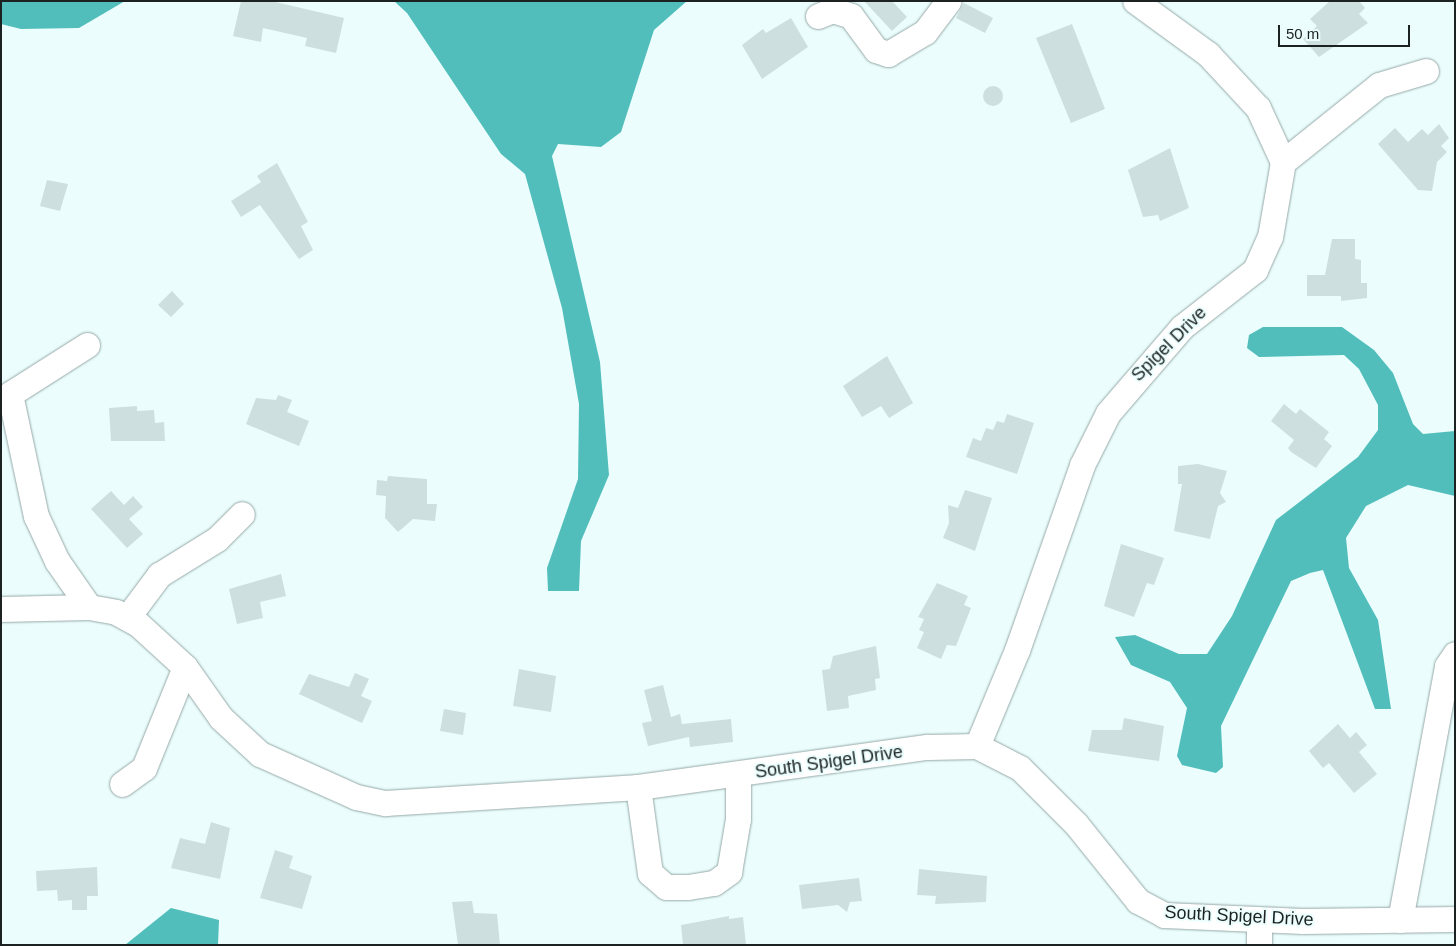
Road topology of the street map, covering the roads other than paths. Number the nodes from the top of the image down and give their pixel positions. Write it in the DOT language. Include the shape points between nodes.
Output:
graph roads {
  1 [pos="948,1"];
  2 [pos="1135,1"];
  3 [pos="818,16"];
  4 [pos="1426,71"];
  5 [pos="1283,162"];
  6 [pos="87,345"];
  7 [pos="242,514"];
  8 [pos="89,606"];
  9 [pos="1,609"];
  10 [pos="127,618"];
  11 [pos="1455,654"];
  12 [pos="185,667"];
  13 [pos="976,746"];
  14 [pos="738,776"];
  15 [pos="122,784"];
  16 [pos="638,787"];
  17 [pos="1455,919"];
  18 [pos="1259,920"];
  19 [pos="1400,920"];
  20 [pos="1259,945"];
  1 -- 3 [label="street" via="925,32 888,54 876,50 846,14 832,10"];
  2 -- 5 [label="street" via="1179,31 1240,85 1268,126"];
  4 -- 5 [label="street" via="1379,85"];
  5 -- 13 [label="street, Spigel Drive" via="1270,236 1255,270 1182,327 1123,392 1092,441 1017,650"];
  6 -- 8 [label="street" via="10,394 36,516 57,561"];
  7 -- 10 [label="street" via="217,539 159,575"];
  8 -- 9 [label="street, South Spigel Drive"];
  8 -- 10 [label="street, South Spigel Drive"];
  10 -- 12 [label="street, South Spigel Drive" via="162,643"];
  11 -- 19 [label="street" via="1446,675"];
  12 -- 15 [label="street" via="144,768"];
  12 -- 16 [label="street, South Spigel Drive" via="221,718 260,754 356,797 409,804"];
  13 -- 14 [label="street, South Spigel Drive" via="928,747"];
  13 -- 18 [label="street, South Spigel Drive" via="1020,768 1150,910 1164,916"];
  14 -- 16 [label="street, South Spigel Drive"];
  14 -- 16 [label="street" via="738,819 729,872 714,883 688,887 666,887 650,873"];
  17 -- 19 [label="street, South Spigel Drive"];
  18 -- 19 [label="street, South Spigel Drive"];
  18 -- 20 [label="street"];
}
